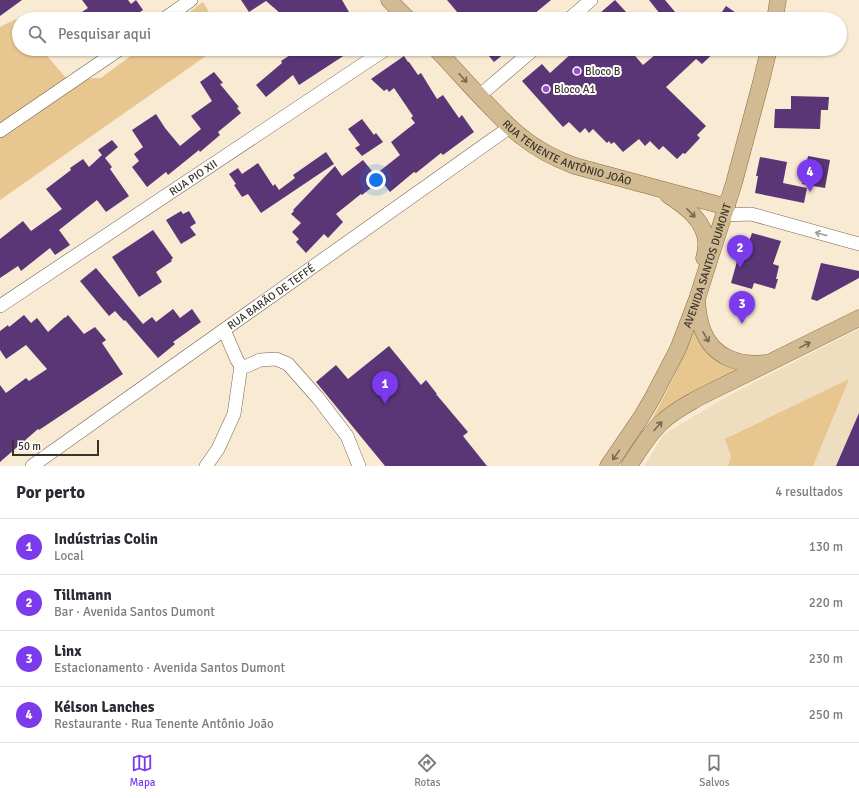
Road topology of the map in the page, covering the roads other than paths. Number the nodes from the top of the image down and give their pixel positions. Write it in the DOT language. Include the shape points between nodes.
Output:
graph roads {
  1 [pos="191,0"];
  2 [pos="389,0"];
  3 [pos="591,0"];
  4 [pos="778,0"];
  5 [pos="174,12"];
  6 [pos="401,12"];
  7 [pos="577,12"];
  8 [pos="776,12"];
  9 [pos="110,56"];
  10 [pos="375,56"];
  11 [pos="442,56"];
  12 [pos="526,56"];
  13 [pos="768,56"];
  14 [pos="479,96"];
  15 [pos="510,127"];
  16 [pos="0,131"];
  17 [pos="660,189"];
  18 [pos="726,211"];
  19 [pos="859,244"];
  20 [pos="697,299"];
  21 [pos="0,306"];
  22 [pos="859,318"];
  23 [pos="224,330"];
  24 [pos="678,349"];
  25 [pos="770,363"];
  26 [pos="241,366"];
  27 [pos="632,462"];
  28 [pos="32,466"];
  29 [pos="206,466"];
  30 [pos="359,466"];
  31 [pos="608,466"];
  1 -- 5 [label="street"];
  2 -- 6 [label="main road"];
  3 -- 7 [label="street"];
  4 -- 8 [label="main road"];
  9 -- 16 [label="street"];
  10 -- 21 [label="street, RUA PIO XII"];
  11 -- 14 [label="main road, RUA TENENTE ANTÔNIO JOÃO, one-way"];
  12 -- 14 [label="street"];
  13 -- 18 [label="main road, AVENIDA SANTOS DUMONT"];
  14 -- 15 [label="main road, RUA TENENTE ANTÔNIO JOÃO"];
  15 -- 17 [label="main road, RUA TENENTE ANTÔNIO JOÃO" via="561,161"];
  15 -- 23 [label="street, RUA BARÃO DE TEFFÉ"];
  17 -- 18 [label="main road, RUA TENENTE ANTÔNIO JOÃO"];
  17 -- 24 [label="main road, one-way" via="695,216 706,239 704,260 682,323"];
  19 -- 18 [label="street, RUA TENENTE ANTÔNIO JOÃO, one-way" via="751,214"];
  18 -- 20 [label="main road, AVENIDA SANTOS DUMONT"];
  20 -- 24 [label="main road, AVENIDA SANTOS DUMONT"];
  20 -- 25 [label="main road, one-way" via="703,332 715,350 744,364"];
  25 -- 22 [label="main road, one-way"];
  23 -- 26 [label="street"];
  23 -- 28 [label="street, RUA BARÃO DE TEFFÉ"];
  24 -- 31 [label="main road, AVENIDA SANTOS DUMONT, one-way" via="642,416"];
  27 -- 25 [label="main road, one-way" via="650,435 673,413"];
  26 -- 29 [label="street" via="234,414 218,449"];
  26 -- 30 [label="street" via="260,360 276,359 288,364 347,436"];
}
